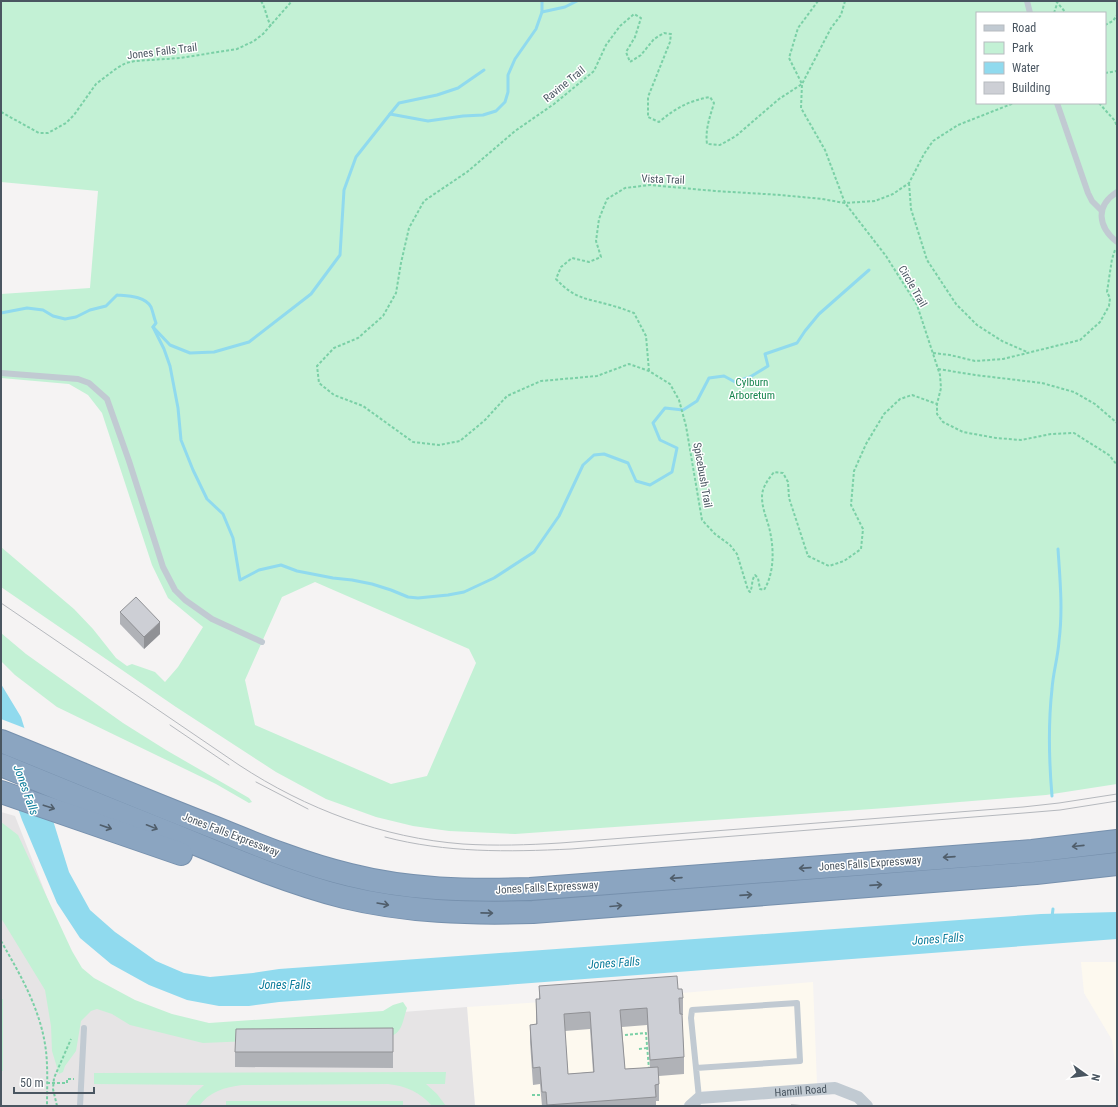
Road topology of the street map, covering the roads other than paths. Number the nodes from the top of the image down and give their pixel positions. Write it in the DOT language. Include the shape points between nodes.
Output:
graph roads {
  1 [pos="1027,1"];
  2 [pos="1030,12"];
  3 [pos="1057,104"];
  4 [pos="1117,192"];
  5 [pos="1102,210"];
  6 [pos="1117,242"];
  7 [pos="1,373"];
  8 [pos="262,642"];
  9 [pos="1,727"];
  10 [pos="1,741"];
  11 [pos="51,755"];
  12 [pos="1,765"];
  13 [pos="1,792"];
  14 [pos="1117,841"];
  15 [pos="1117,864"];
  16 [pos="345,897"];
  17 [pos="84,1028"];
  18 [pos="696,1068"];
  19 [pos="753,1100"];
  20 [pos="695,1102"];
  21 [pos="80,1106"];
  22 [pos="868,1106"];
  1 -- 2 [label="lane"];
  3 -- 5 [label="lane" via="1088,193"];
  4 -- 5 [label="lane" via="1107,200"];
  5 -- 6 [label="lane" via="1102,221 1106,231"];
  7 -- 8 [label="lane" via="78,379 89,383 107,399 163,567 175,590 184,600 207,616"];
  9 -- 11 [label="highway"];
  10 -- 11 [label="highway"];
  14 -- 11 [label="highway, Jones Falls Expressway, one-way" via="1032,851 530,889 450,890 384,882 315,866 181,815"];
  12 -- 16 [label="highway, Jones Falls Expressway, one-way" via="281,878"];
  13 -- 16 [label="highway, one-way" via="210,864 280,884"];
  16 -- 15 [label="highway, Jones Falls Expressway, one-way" via="413,909 448,912 533,912"];
  17 -- 21 [label="lane"];
  18 -- 18 [label="lane" via="800,1061 797,1003 692,1010"];
  18 -- 20 [label="lane"];
  19 -- 20 [label="street, Hamill Road"];
  19 -- 22 [label="street, Hamill Road" via="835,1088 858,1097"];
}
